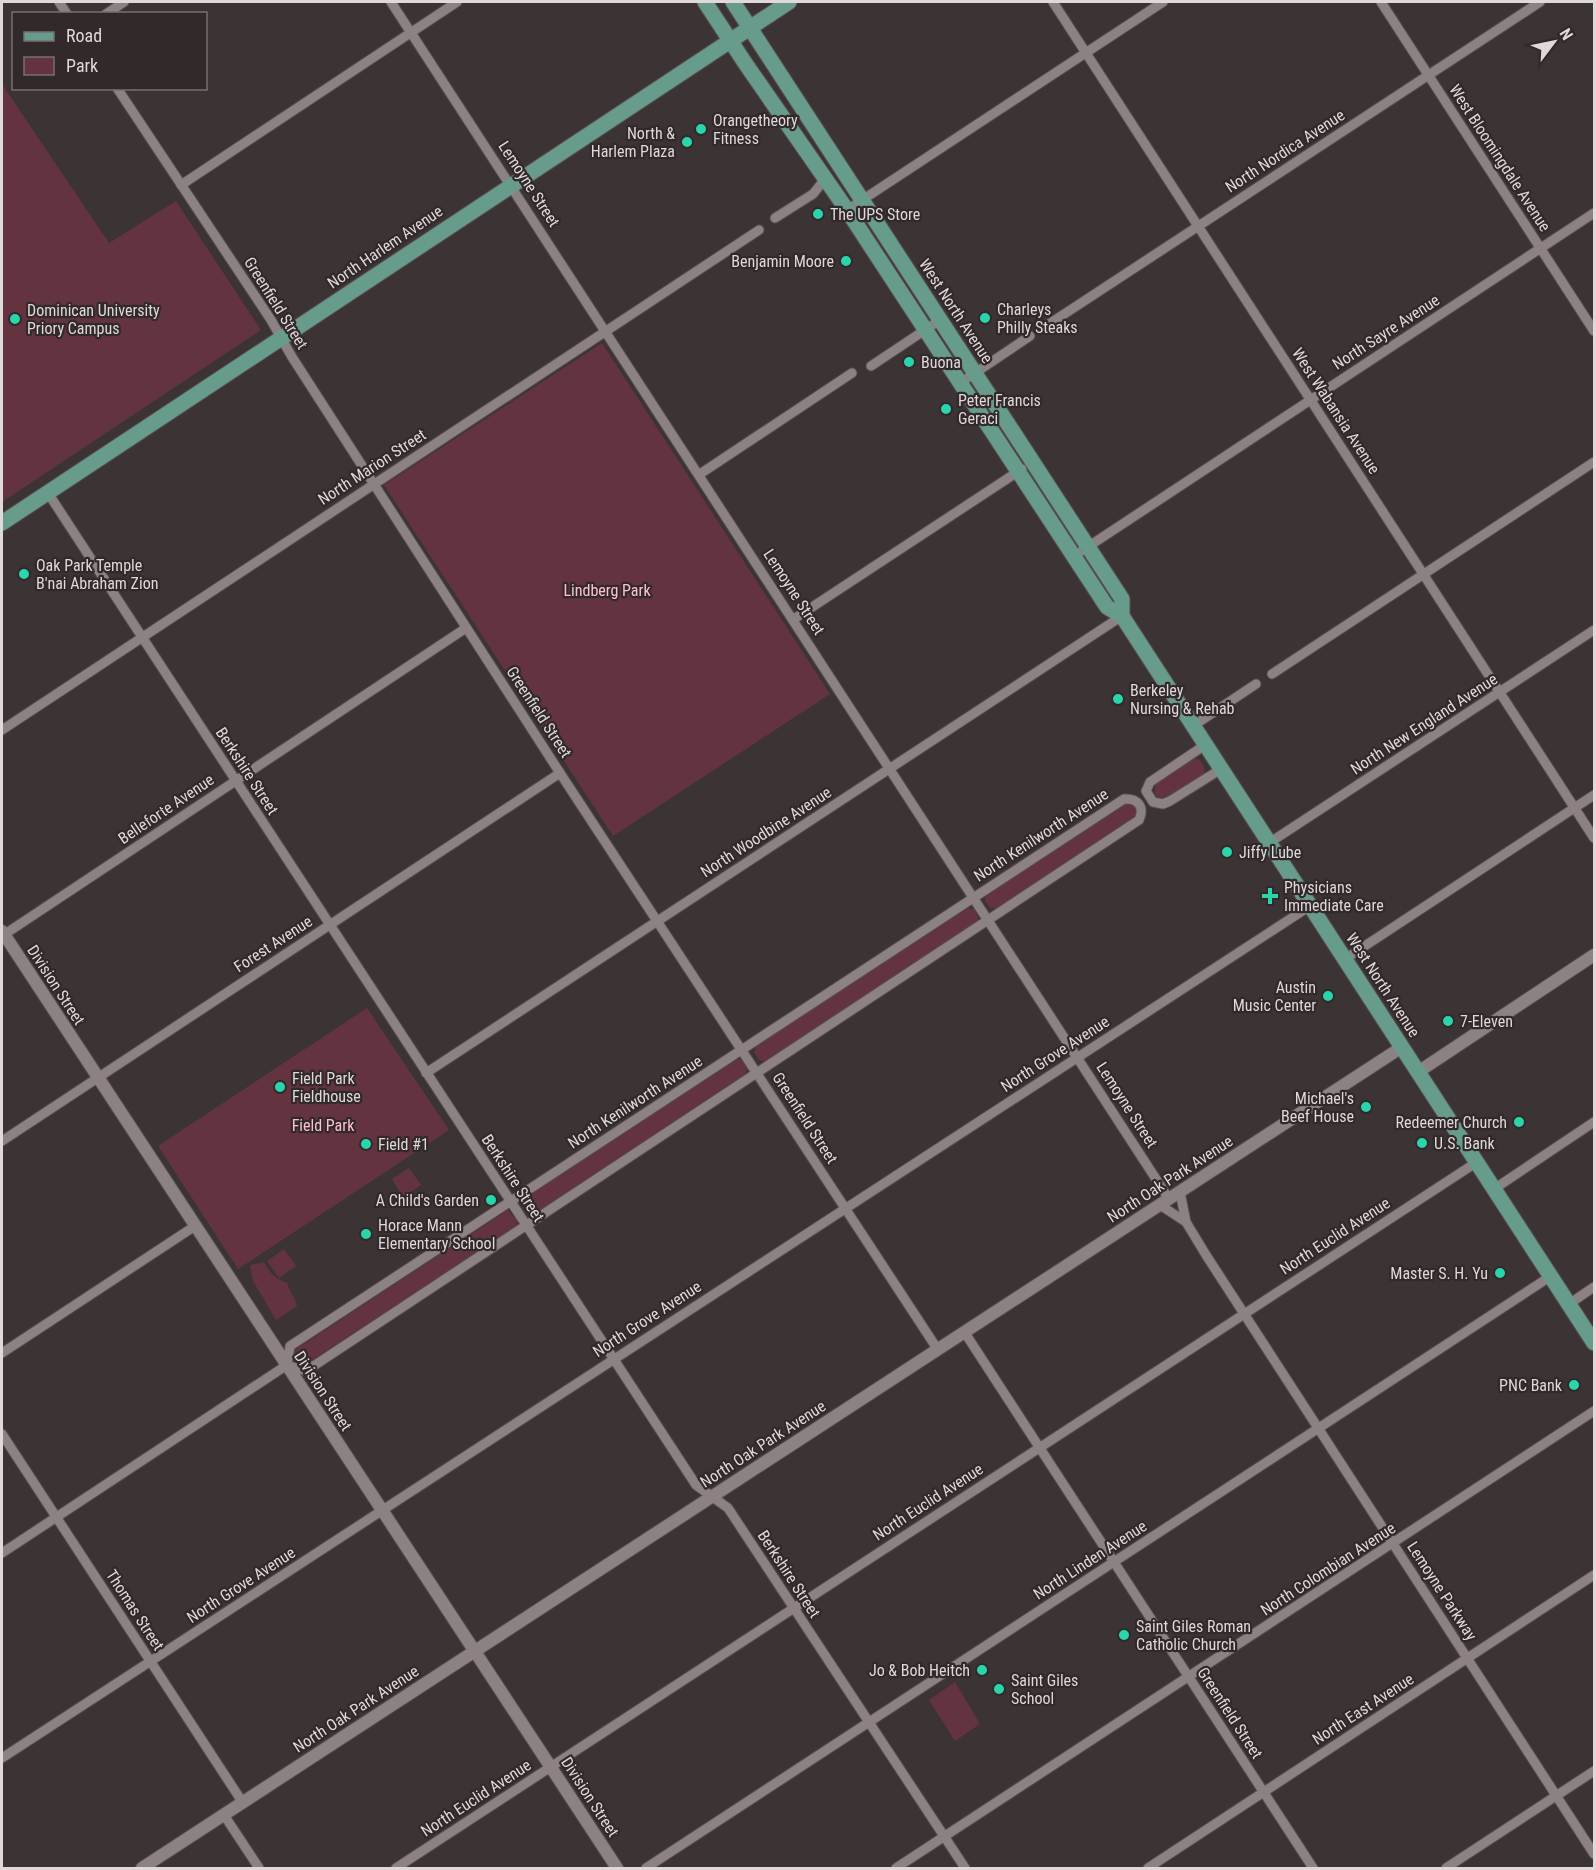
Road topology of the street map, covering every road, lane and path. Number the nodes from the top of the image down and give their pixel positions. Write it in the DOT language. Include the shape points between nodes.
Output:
graph roads {
  1 [pos="124,2"];
  2 [pos="392,2"];
  3 [pos="457,2"];
  4 [pos="705,2"];
  5 [pos="733,2"];
  6 [pos="789,2"];
  7 [pos="1053,2"];
  8 [pos="1164,2"];
  9 [pos="1381,2"];
  10 [pos="1540,2"];
  11 [pos="109,12"];
  12 [pos="750,27"];
  13 [pos="411,32"];
  14 [pos="730,41"];
  15 [pos="1086,52"];
  16 [pos="1429,75"];
  17 [pos="118,90"];
  18 [pos="180,185"];
  19 [pos="512,185"];
  20 [pos="829,185"];
  21 [pos="862,200"];
  22 [pos="847,210"];
  23 [pos="1594,213"];
  24 [pos="775,218"];
  25 [pos="1199,226"];
  26 [pos="759,230"];
  27 [pos="1541,248"];
  28 [pos="940,320"];
  29 [pos="1046,326"];
  30 [pos="606,330"];
  31 [pos="925,330"];
  32 [pos="1594,331"];
  33 [pos="1030,336"];
  34 [pos="280,338"];
  35 [pos="871,366"];
  36 [pos="852,373"];
  37 [pos="975,373"];
  38 [pos="960,383"];
  39 [pos="1311,400"];
  40 [pos="1033,462"];
  41 [pos="1594,462"];
  42 [pos="1018,472"];
  43 [pos="699,474"];
  44 [pos="373,484"];
  45 [pos="48,492"];
  46 [pos="2,523"];
  47 [pos="1088,547"];
  48 [pos="1074,556"];
  49 [pos="1424,574"];
  50 [pos="1122,616"];
  51 [pos="794,620"];
  52 [pos="466,628"];
  53 [pos="1594,630"];
  54 [pos="142,637"];
  55 [pos="1272,674"];
  56 [pos="1256,684"];
  57 [pos="1500,692"];
  58 [pos="1193,726"];
  59 [pos="2,730"];
  60 [pos="1205,744"];
  61 [pos="890,768"];
  62 [pos="1221,770"];
  63 [pos="560,773"];
  64 [pos="236,781"];
  65 [pos="1594,795"];
  66 [pos="1575,808"];
  67 [pos="1594,838"];
  68 [pos="1269,843"];
  69 [pos="973,896"];
  70 [pos="1310,906"];
  71 [pos="658,920"];
  72 [pos="989,920"];
  73 [pos="330,925"];
  74 [pos="2,934"];
  75 [pos="1594,955"];
  76 [pos="1345,959"];
  77 [pos="1402,1047"];
  78 [pos="742,1050"];
  79 [pos="1078,1057"];
  80 [pos="1418,1072"];
  81 [pos="426,1073"];
  82 [pos="758,1073"];
  83 [pos="98,1077"];
  84 [pos="1594,1122"];
  85 [pos="2,1141"];
  86 [pos="1477,1162"];
  87 [pos="1494,1189"];
  88 [pos="1170,1198"];
  89 [pos="510,1202"];
  90 [pos="846,1208"];
  91 [pos="1186,1222"];
  92 [pos="195,1226"];
  93 [pos="526,1226"];
  94 [pos="1551,1276"];
  95 [pos="1594,1287"];
  96 [pos="1569,1304"];
  97 [pos="1244,1313"];
  98 [pos="965,1333"];
  99 [pos="1594,1343"];
  100 [pos="938,1350"];
  101 [pos="2,1353"];
  102 [pos="613,1359"];
  103 [pos="287,1365"];
  104 [pos="1594,1411"];
  105 [pos="1318,1428"];
  106 [pos="2,1434"];
  107 [pos="1039,1448"];
  108 [pos="712,1497"];
  109 [pos="382,1511"];
  110 [pos="56,1517"];
  111 [pos="1393,1544"];
  112 [pos="2,1553"];
  113 [pos="1114,1563"];
  114 [pos="1594,1575"];
  115 [pos="793,1608"];
  116 [pos="475,1651"];
  117 [pos="1468,1659"];
  118 [pos="150,1661"];
  119 [pos="1189,1678"];
  120 [pos="869,1722"];
  121 [pos="2,1758"];
  122 [pos="551,1767"];
  123 [pos="1594,1771"];
  124 [pos="1263,1793"];
  125 [pos="1557,1796"];
  126 [pos="243,1803"];
  127 [pos="224,1815"];
  128 [pos="944,1837"];
  129 [pos="1594,1854"];
  130 [pos="142,1869"];
  131 [pos="260,1869"];
  132 [pos="396,1869"];
  133 [pos="617,1869"];
  134 [pos="646,1869"];
  135 [pos="896,1869"];
  136 [pos="964,1869"];
  137 [pos="1148,1869"];
  138 [pos="1313,1869"];
  139 [pos="1446,1869"];
  1 -- 11 [label="street"];
  2 -- 13 [label="street, Lemoyne Street"];
  3 -- 13 [label="street"];
  4 -- 14 [label="main road, West North Avenue"];
  5 -- 12 [label="main road, West North Avenue"];
  6 -- 12 [label="main road, North Harlem Avenue"];
  7 -- 15 [label="street, West Wabansia Avenue"];
  8 -- 15 [label="street"];
  9 -- 16 [label="street, West Bloomingdale Avenue"];
  10 -- 16 [label="street, North Nordica Avenue"];
  12 -- 14 [label="main road, North Harlem Avenue"];
  12 -- 21 [label="main road, West North Avenue"];
  13 -- 18 [label="street"];
  13 -- 19 [label="street, Lemoyne Street"];
  14 -- 19 [label="main road, North Harlem Avenue"];
  14 -- 20 [label="main road, West North Avenue"];
  15 -- 21 [label="street"];
  15 -- 25 [label="street, West Wabansia Avenue"];
  16 -- 25 [label="street, North Nordica Avenue"];
  16 -- 27 [label="street, West Bloomingdale Avenue"];
  17 -- 18 [label="street, Greenfield Street"];
  18 -- 34 [label="street, Greenfield Street"];
  19 -- 30 [label="street, Lemoyne Street"];
  19 -- 34 [label="main road, North Harlem Avenue"];
  20 -- 22 [label="main road, West North Avenue"];
  20 -- 24 [label="street"];
  21 -- 22 [label="street"];
  21 -- 28 [label="main road, West North Avenue"];
  22 -- 31 [label="main road, West North Avenue"];
  23 -- 27 [label="street, North Sayre Avenue"];
  25 -- 29 [label="street, North Nordica Avenue"];
  25 -- 39 [label="street, West Wabansia Avenue"];
  26 -- 30 [label="street, North Marion Street"];
  27 -- 32 [label="street, West Bloomingdale Avenue"];
  27 -- 39 [label="street, North Sayre Avenue"];
  28 -- 31 [label="street"];
  28 -- 37 [label="main road, West North Avenue"];
  30 -- 43 [label="street, Lemoyne Street"];
  30 -- 44 [label="street, North Marion Street"];
  31 -- 35 [label="street"];
  31 -- 38 [label="main road, West North Avenue"];
  33 -- 37 [label="street"];
  34 -- 44 [label="street, Greenfield Street"];
  34 -- 45 [label="main road, North Harlem Avenue"];
  36 -- 43 [label="street"];
  37 -- 38 [label="street"];
  37 -- 40 [label="main road, West North Avenue"];
  38 -- 42 [label="main road, West North Avenue"];
  39 -- 47 [label="street, North Sayre Avenue"];
  39 -- 49 [label="street, West Wabansia Avenue"];
  40 -- 42 [label="street"];
  40 -- 47 [label="main road, West North Avenue"];
  41 -- 49 [label="street"];
  42 -- 48 [label="main road, West North Avenue"];
  42 -- 51 [label="street"];
  43 -- 51 [label="street, Lemoyne Street"];
  44 -- 52 [label="street, Greenfield Street"];
  44 -- 54 [label="street, North Marion Street"];
  45 -- 46 [label="main road, North Harlem Avenue"];
  45 -- 54 [label="street, Berkshire Street"];
  47 -- 48 [label="street, North Sayre Avenue"];
  47 -- 50 [label="main road, West North Avenue" via="1122,599"];
  48 -- 50 [label="main road, West North Avenue" via="1107,607"];
  49 -- 55 [label="street"];
  49 -- 57 [label="street, West Wabansia Avenue"];
  50 -- 58 [label="main road, West North Avenue"];
  50 -- 61 [label="street, North Woodbine Avenue"];
  51 -- 61 [label="street, Lemoyne Street"];
  52 -- 63 [label="street, Greenfield Street"];
  52 -- 64 [label="street, Belleforte Avenue"];
  53 -- 57 [label="street, North New England Avenue"];
  54 -- 59 [label="street, North Marion Street"];
  54 -- 64 [label="street, Berkshire Street"];
  56 -- 58 [label="street"];
  57 -- 66 [label="street, West Wabansia Avenue"];
  57 -- 68 [label="street, North New England Avenue"];
  58 -- 60 [label="main road, West North Avenue"];
  60 -- 62 [label="main road, West North Avenue"];
  60 -- 62 [label="street" via="1150,782 1146,791 1153,802 1162,804"];
  61 -- 69 [label="street, Lemoyne Street"];
  61 -- 71 [label="street, North Woodbine Avenue"];
  62 -- 68 [label="main road, West North Avenue"];
  63 -- 71 [label="street, Greenfield Street"];
  63 -- 73 [label="street, Forest Avenue"];
  64 -- 73 [label="street, Berkshire Street"];
  64 -- 74 [label="street, Belleforte Avenue"];
  65 -- 66 [label="street"];
  66 -- 67 [label="street, West Wabansia Avenue"];
  66 -- 76 [label="street"];
  68 -- 70 [label="main road, West North Avenue"];
  69 -- 72 [label="street, Lemoyne Street"];
  69 -- 72 [label="street, North Kenilworth Avenue" via="1124,799 1131,798 1141,806 1139,820"];
  69 -- 78 [label="street, North Kenilworth Avenue"];
  70 -- 76 [label="main road, West North Avenue"];
  70 -- 79 [label="street, North Grove Avenue"];
  71 -- 78 [label="street, Greenfield Street"];
  71 -- 81 [label="street, North Woodbine Avenue"];
  72 -- 79 [label="street, Lemoyne Street"];
  72 -- 82 [label="street, North Kenilworth Avenue"];
  73 -- 81 [label="street, Berkshire Street"];
  73 -- 83 [label="street, Forest Avenue"];
  74 -- 83 [label="street, Division Street"];
  75 -- 80 [label="street"];
  76 -- 77 [label="main road, West North Avenue"];
  77 -- 80 [label="main road, West North Avenue"];
  77 -- 88 [label="street, North Oak Park Avenue"];
  78 -- 82 [label="street, Greenfield Street"];
  78 -- 89 [label="street, North Kenilworth Avenue"];
  79 -- 88 [label="street, Lemoyne Street"];
  79 -- 90 [label="street, North Grove Avenue"];
  80 -- 86 [label="main road, West North Avenue"];
  81 -- 89 [label="street, Berkshire Street"];
  82 -- 90 [label="street, Greenfield Street"];
  82 -- 93 [label="street, North Kenilworth Avenue"];
  83 -- 85 [label="street, Forest Avenue"];
  83 -- 92 [label="street, Division Street"];
  84 -- 87 [label="street"];
  86 -- 87 [label="main road, West North Avenue"];
  86 -- 97 [label="street, North Euclid Avenue"];
  87 -- 94 [label="main road, West North Avenue"];
  88 -- 91 [label="street, Lemoyne Parkway"];
  88 -- 91 [label="street, Lemoyne Parkway"];
  88 -- 98 [label="street, North Oak Park Avenue"];
  89 -- 93 [label="street, Berkshire Street"];
  89 -- 103 [label="street, North Kenilworth Avenue" via="290,1346"];
  90 -- 100 [label="street, Greenfield Street"];
  90 -- 102 [label="street, North Grove Avenue"];
  91 -- 97 [label="street, Lemoyne Parkway"];
  92 -- 101 [label="street"];
  92 -- 103 [label="street, Division Street"];
  93 -- 102 [label="street, Berkshire Street"];
  93 -- 103 [label="street, North Kenilworth Avenue" via="306,1371"];
  94 -- 96 [label="main road, West North Avenue"];
  94 -- 105 [label="street, North Linden Avenue"];
  95 -- 96 [label="street"];
  96 -- 99 [label="main road, West North Avenue"];
  97 -- 105 [label="street, Lemoyne Parkway"];
  97 -- 107 [label="street, North Euclid Avenue"];
  98 -- 100 [label="street, North Oak Park Avenue"];
  98 -- 107 [label="street, Greenfield Street"];
  100 -- 108 [label="street, North Oak Park Avenue"];
  102 -- 108 [label="street, Berkshire Street" via="696,1485"];
  102 -- 109 [label="street, North Grove Avenue"];
  103 -- 109 [label="street, Division Street"];
  103 -- 110 [label="street"];
  104 -- 111 [label="street, North Colombian Avenue"];
  105 -- 111 [label="street, Lemoyne Parkway"];
  105 -- 113 [label="street, North Linden Avenue"];
  106 -- 110 [label="street, Thomas Street"];
  107 -- 113 [label="street, Greenfield Street"];
  107 -- 115 [label="street, North Euclid Avenue"];
  108 -- 115 [label="street, Berkshire Street" via="728,1508"];
  108 -- 116 [label="street, North Oak Park Avenue"];
  109 -- 116 [label="street, Division Street"];
  109 -- 118 [label="street, North Grove Avenue"];
  110 -- 112 [label="street"];
  110 -- 118 [label="street, Thomas Street"];
  111 -- 117 [label="street, Lemoyne Parkway"];
  111 -- 119 [label="street, North Colombian Avenue"];
  113 -- 119 [label="street, Greenfield Street"];
  113 -- 120 [label="street, North Linden Avenue"];
  114 -- 117 [label="street, North East Avenue"];
  115 -- 120 [label="street, Berkshire Street"];
  115 -- 122 [label="street, North Euclid Avenue"];
  116 -- 122 [label="street, Division Street"];
  116 -- 126 [label="street, North Oak Park Avenue"];
  117 -- 124 [label="street, North East Avenue"];
  117 -- 125 [label="street, Lemoyne Parkway"];
  118 -- 121 [label="street, North Grove Avenue"];
  118 -- 126 [label="street, Thomas Street"];
  119 -- 124 [label="street, Greenfield Street"];
  119 -- 128 [label="street, North Colombian Avenue"];
  120 -- 128 [label="street, Berkshire Street"];
  120 -- 134 [label="street, North Linden Avenue"];
  122 -- 132 [label="street, North Euclid Avenue"];
  122 -- 133 [label="street, Division Street"];
  123 -- 125 [label="street"];
  124 -- 137 [label="street, North East Avenue"];
  124 -- 138 [label="street, Greenfield Street"];
  125 -- 129 [label="street, Lemoyne Parkway"];
  125 -- 139 [label="street"];
  126 -- 127 [label="street, North Oak Park Avenue"];
  127 -- 130 [label="street, North Oak Park Avenue"];
  127 -- 131 [label="street"];
  128 -- 135 [label="street, North Colombian Avenue"];
  128 -- 136 [label="street, Berkshire Street"];
}
